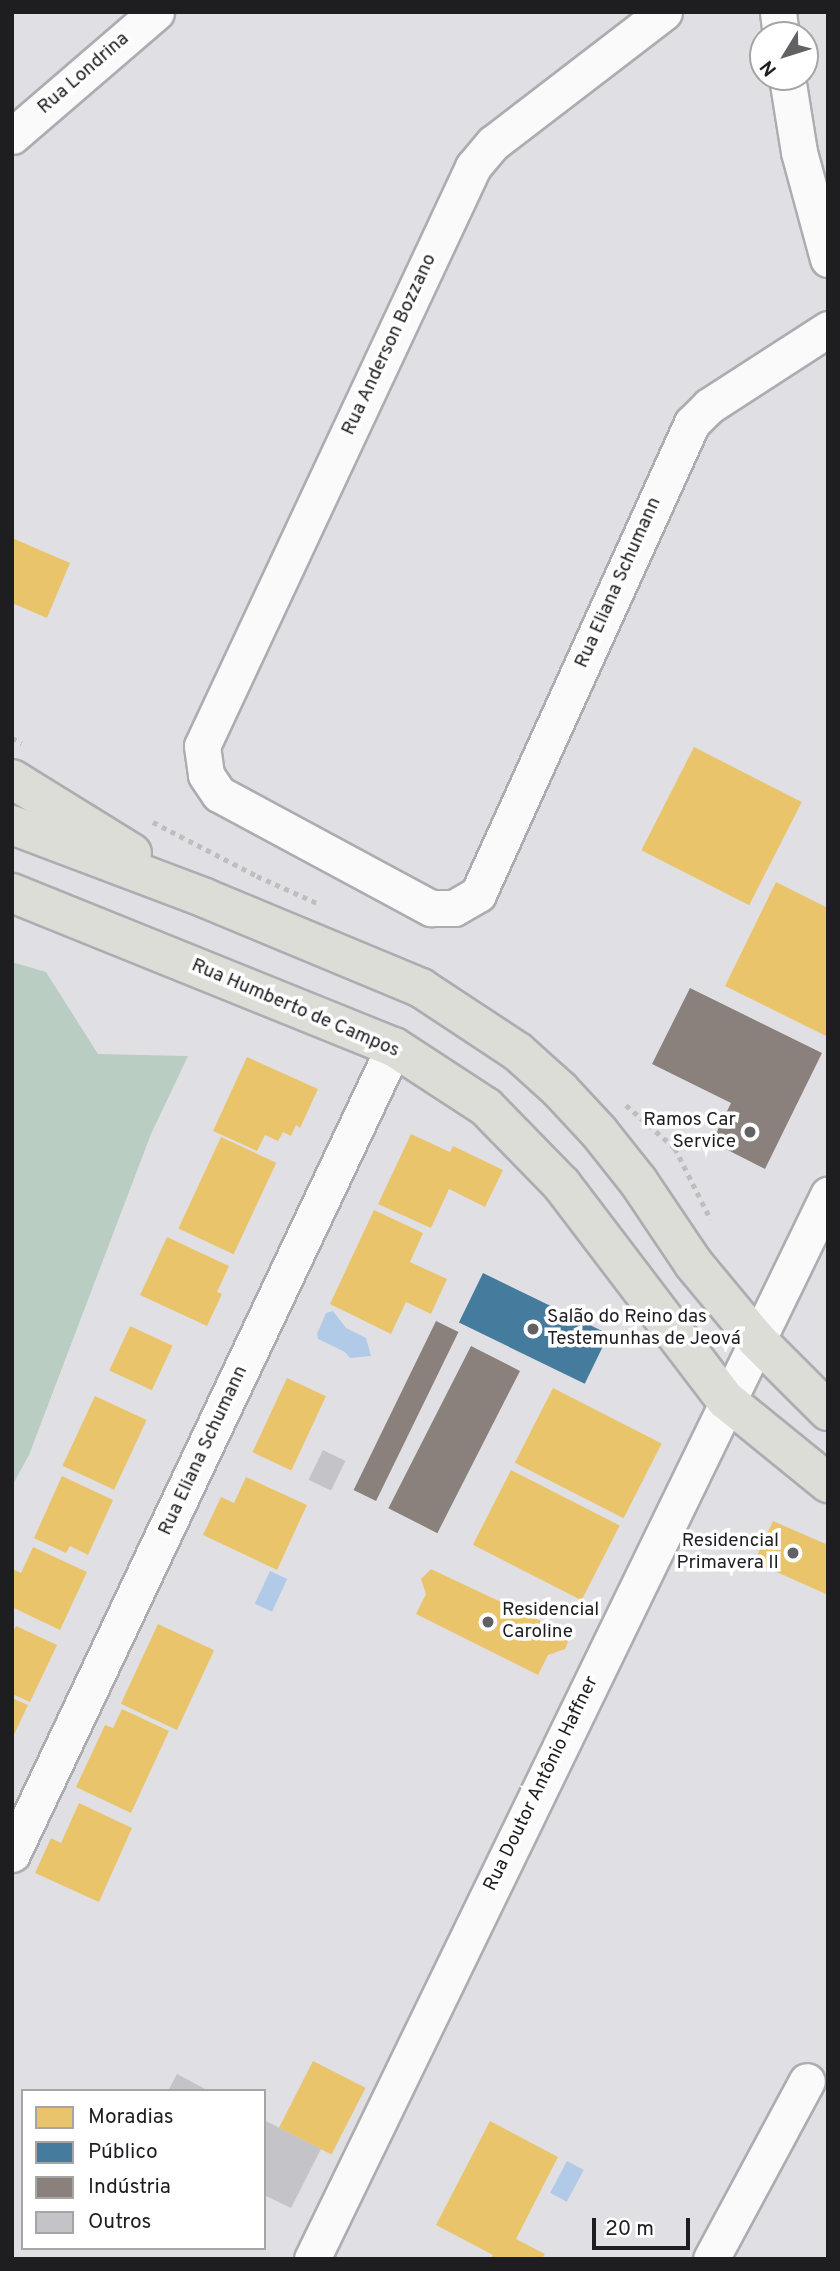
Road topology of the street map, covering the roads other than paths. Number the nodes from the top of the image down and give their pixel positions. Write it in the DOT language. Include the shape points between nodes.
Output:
graph roads {
  1 [pos="156,12"];
  2 [pos="664,12"];
  3 [pos="789,91"];
  4 [pos="12,136"];
  5 [pos="828,259"];
  6 [pos="828,329"];
  7 [pos="12,779"];
  8 [pos="12,825"];
  9 [pos="12,893"];
  10 [pos="478,894"];
  11 [pos="205,898"];
  12 [pos="394,1047"];
  13 [pos="828,1195"];
  14 [pos="756,1339"];
  15 [pos="726,1399"];
  16 [pos="828,1411"];
  17 [pos="828,1483"];
  18 [pos="12,1854"];
  19 [pos="807,2081"];
  20 [pos="312,2259"];
  21 [pos="711,2259"];
  1 -- 4 [label="street, Rua Londrina"];
  2 -- 10 [label="street, Rua Anderson Bozzano" via="493,143 473,167 202,747 206,775 219,794 431,908 453,908"];
  3 -- 5 [label="street" via="799,152"];
  6 -- 10 [label="street, Rua Eliana Schumann" via="709,406 692,423"];
  7 -- 11 [label="main road"];
  8 -- 11 [label="main road"];
  9 -- 12 [label="main road, Rua Humberto de Campos"];
  11 -- 14 [label="main road" via="421,988 518,1052 599,1132 693,1263"];
  12 -- 15 [label="main road, Rua Humberto de Campos" via="486,1107 562,1185"];
  12 -- 18 [label="street, Rua Eliana Schumann"];
  13 -- 14 [label="street, Rua Doutor Antônio Haffner"];
  14 -- 15 [label="street, Rua Doutor Antônio Haffner"];
  14 -- 16 [label="main road"];
  15 -- 17 [label="main road, Rua Humberto de Campos"];
  15 -- 20 [label="street, Rua Doutor Antônio Haffner"];
  19 -- 21 [label="street"];
}
